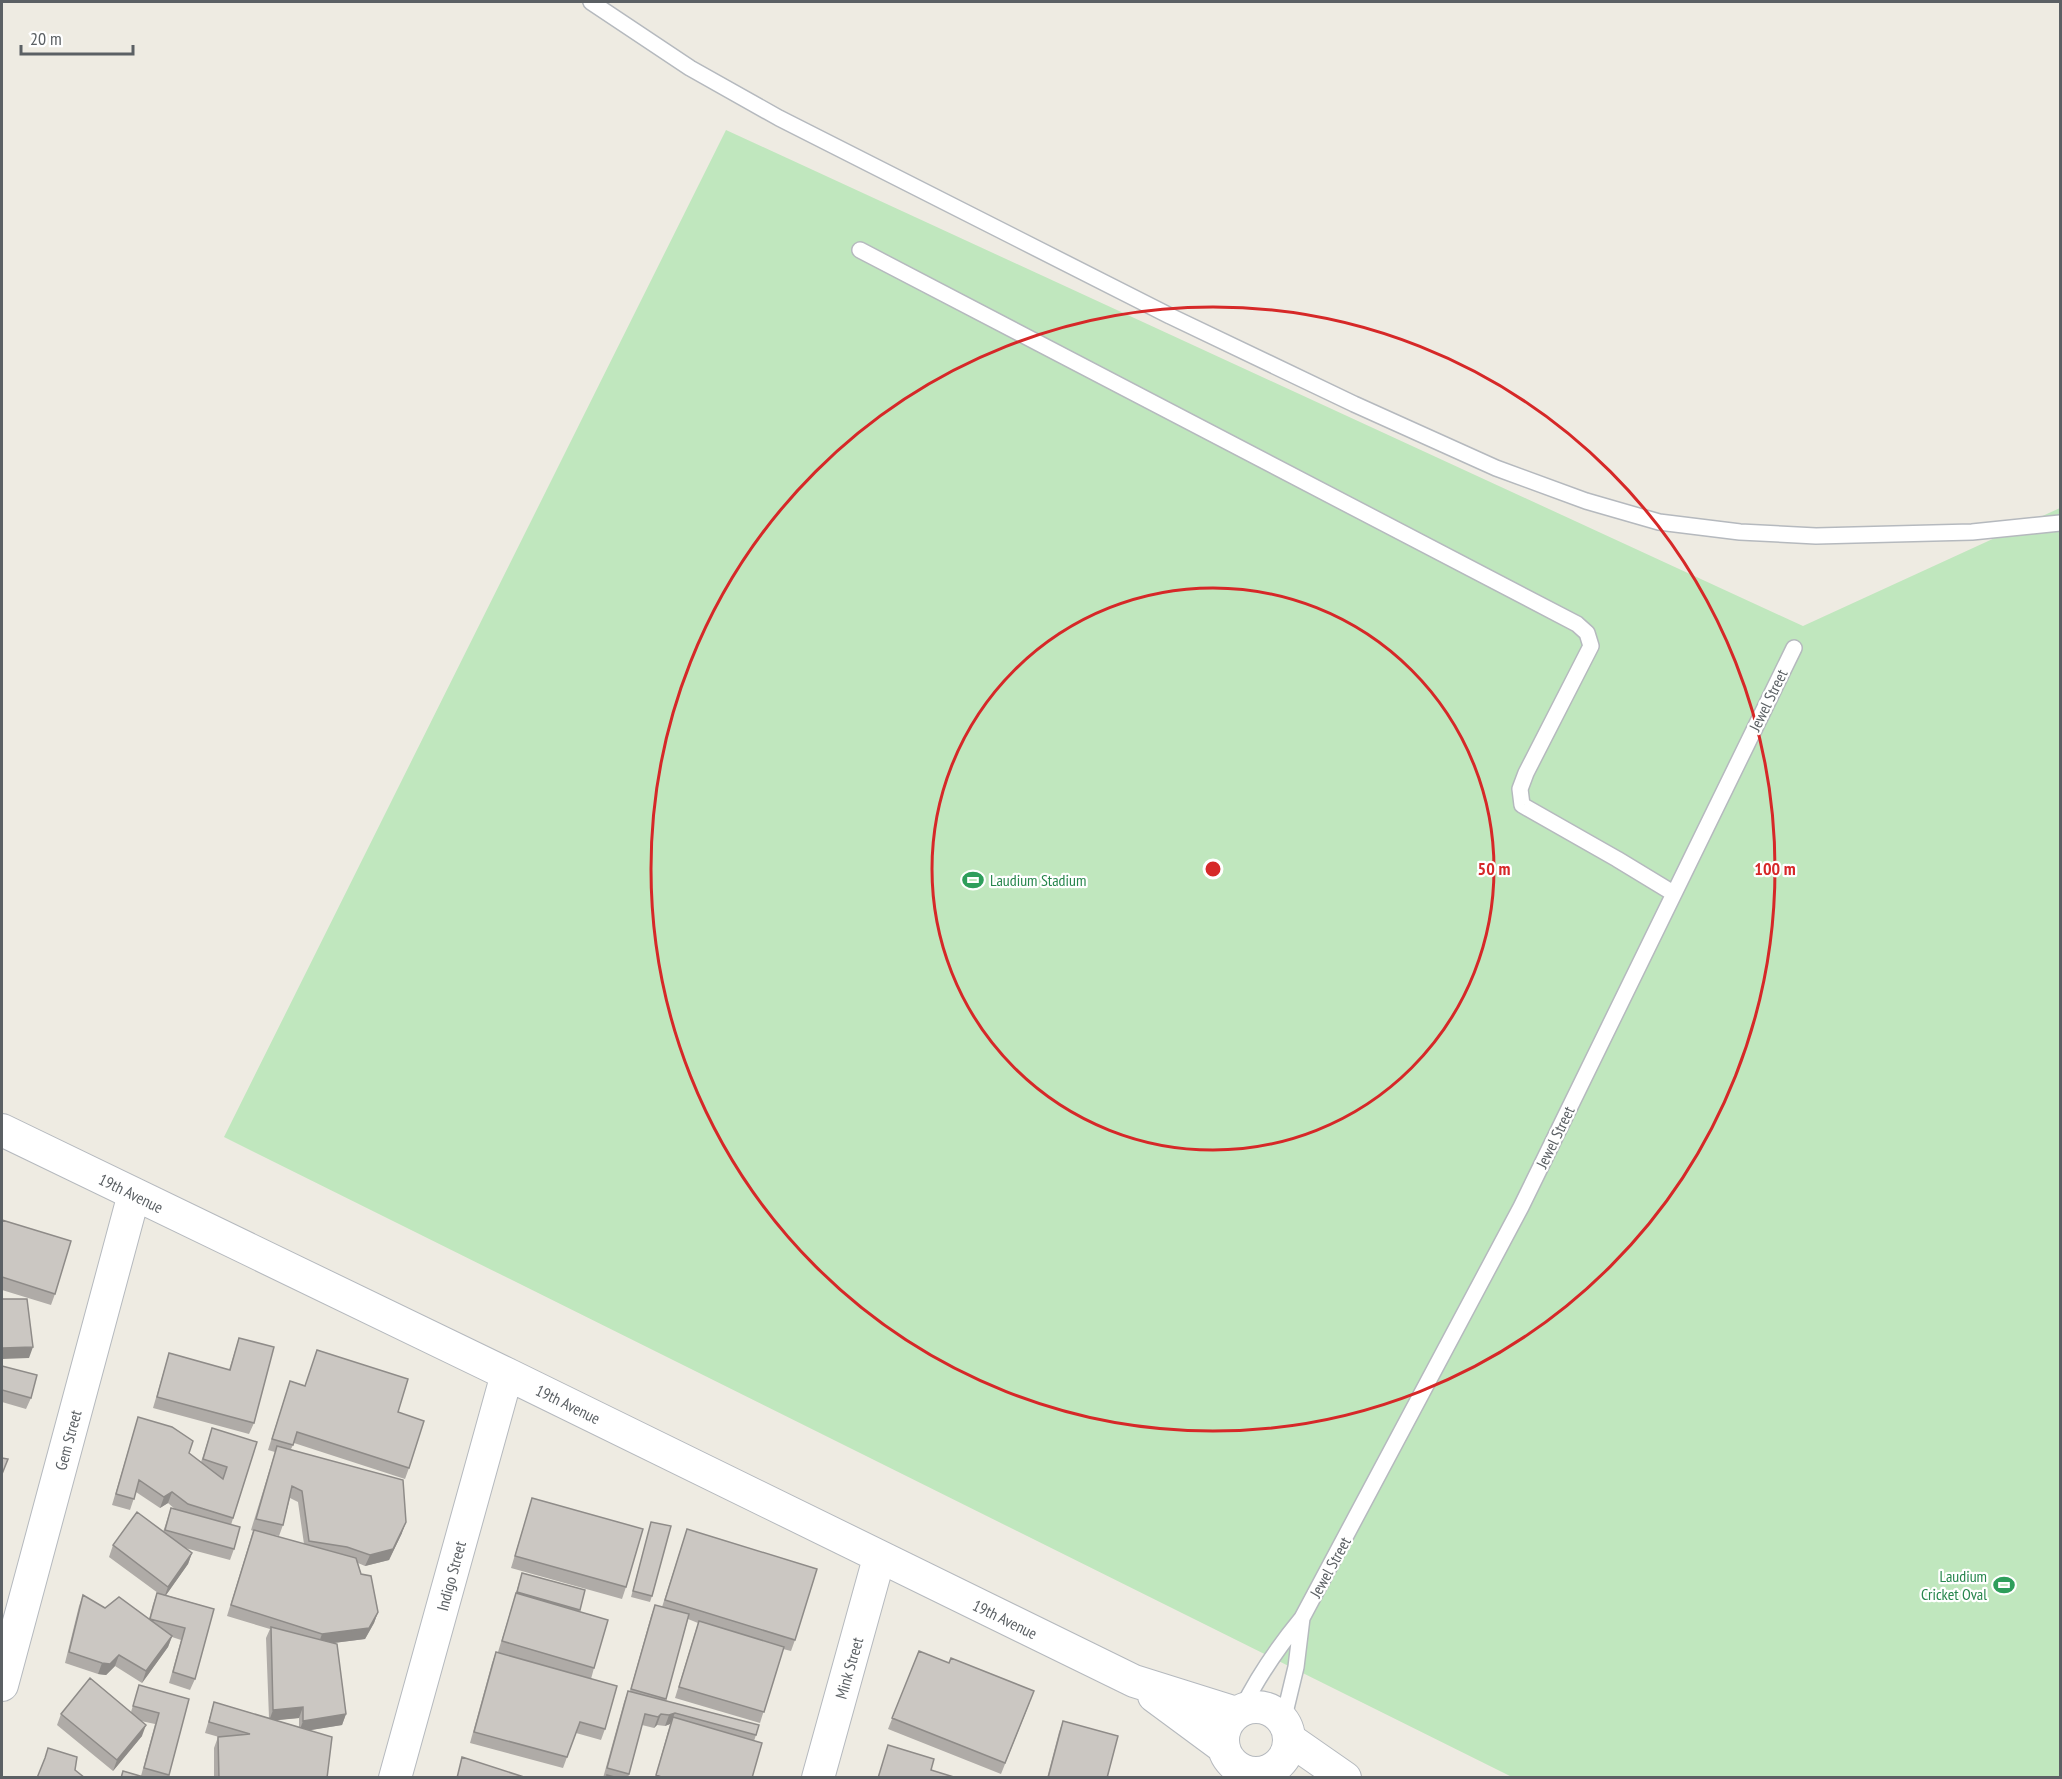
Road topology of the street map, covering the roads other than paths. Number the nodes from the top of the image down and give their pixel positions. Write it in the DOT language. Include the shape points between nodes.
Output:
graph roads {
  1 [pos="591,2"];
  2 [pos="860,250"];
  3 [pos="2061,523"];
  4 [pos="1794,648"];
  5 [pos="1673,894"];
  6 [pos="2,1130"];
  7 [pos="134,1194"];
  8 [pos="507,1374"];
  9 [pos="879,1558"];
  10 [pos="1302,1618"];
  11 [pos="1134,1682"];
  12 [pos="2,1685"];
  13 [pos="1239,1711"];
  14 [pos="1286,1730"];
  15 [pos="1226,1761"];
  16 [pos="1273,1774"];
  17 [pos="395,1778"];
  18 [pos="818,1778"];
  19 [pos="1345,1778"];
  1 -- 3 [label="lane" via="690,68 779,118 1159,311 1485,463 1586,501 1659,522 1816,536 1971,532"];
  2 -- 5 [label="lane" via="1577,624 1587,633 1590,646 1526,773 1520,789 1522,805"];
  4 -- 5 [label="lane, Jewel Street"];
  5 -- 10 [label="lane, Jewel Street" via="1521,1207"];
  6 -- 7 [label="street, 19th Avenue"];
  7 -- 8 [label="street, 19th Avenue"];
  7 -- 12 [label="street, Gem Street"];
  8 -- 9 [label="street, 19th Avenue"];
  8 -- 17 [label="street, Indigo Street"];
  9 -- 11 [label="street, 19th Avenue"];
  9 -- 18 [label="street, Mink Street"];
  10 -- 13 [label="lane, Jewel Street"];
  10 -- 14 [label="lane, Jewel Street"];
  11 -- 13 [label="street, 19th Avenue"];
  11 -- 15 [label="street, 19th Avenue"];
  13 -- 14 [label="street" via="1257,1707 1272,1711"];
  13 -- 15 [label="street" via="1223,1734"];
  14 -- 16 [label="street" via="1288,1749"];
  14 -- 19 [label="street"];
  15 -- 16 [label="street" via="1250,1773"];
}
